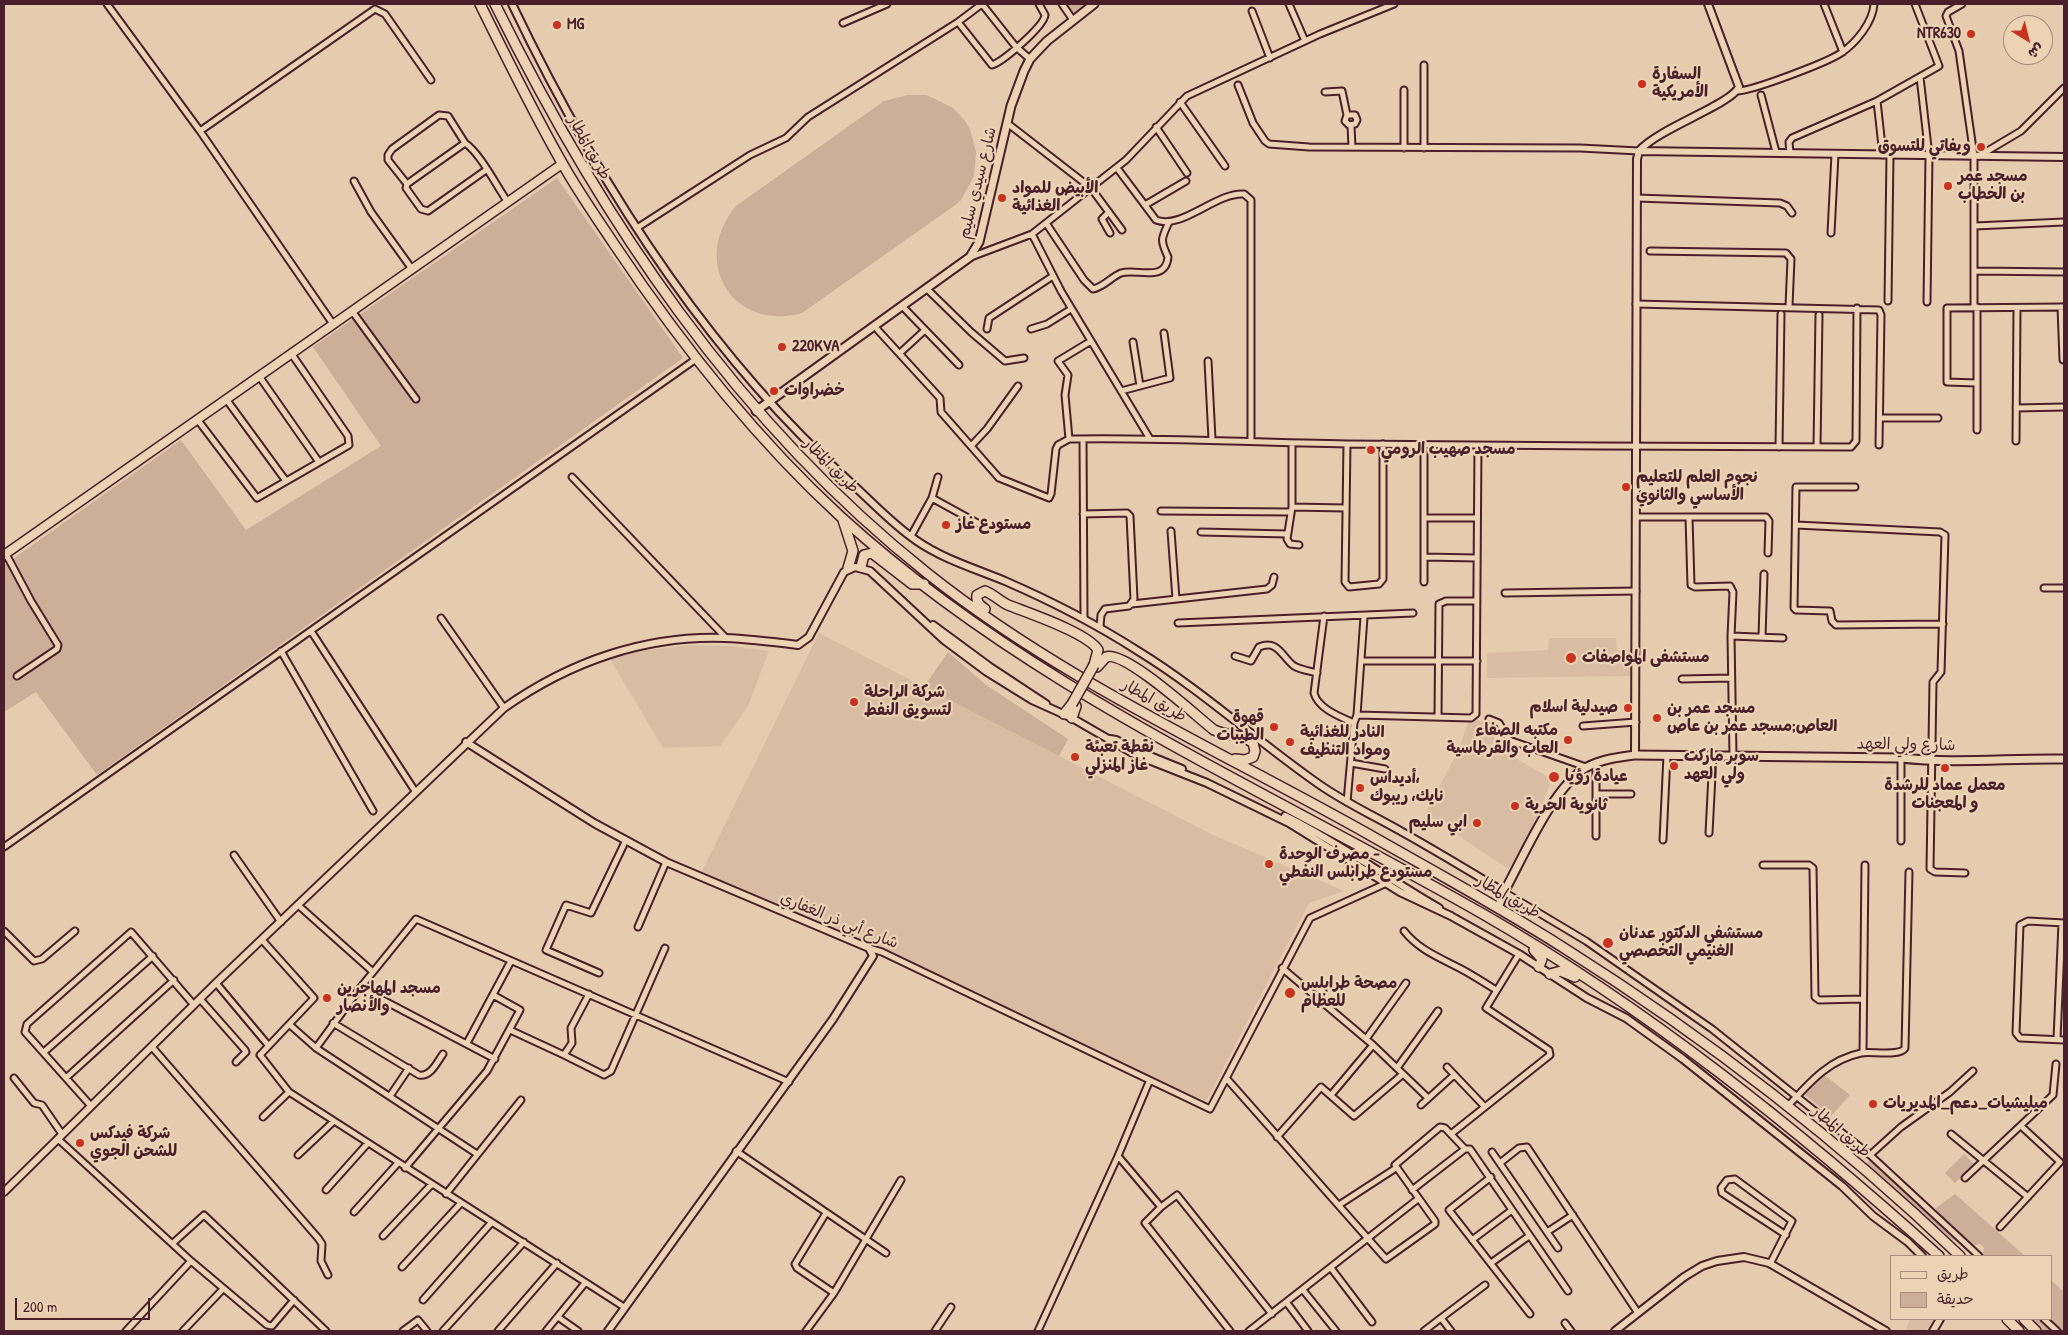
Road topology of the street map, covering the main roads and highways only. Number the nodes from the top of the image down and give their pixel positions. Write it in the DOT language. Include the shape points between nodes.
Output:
graph roads {
  1 [pos="480,4"];
  2 [pos="495,4"];
  3 [pos="1094,4"];
  4 [pos="562,164"];
  5 [pos="756,410"];
  6 [pos="842,517"];
  7 [pos="5,554"];
  8 [pos="861,567"];
  9 [pos="848,568"];
  10 [pos="924,584"];
  11 [pos="1047,656"];
  12 [pos="1096,666"];
  13 [pos="1064,714"];
  14 [pos="1224,756"];
  15 [pos="2064,759"];
  16 [pos="1498,908"];
  17 [pos="1523,939"];
  18 [pos="1540,967"];
  19 [pos="1550,974"];
  20 [pos="1606,992"];
  21 [pos="1938,1255"];
  22 [pos="1959,1255"];
  23 [pos="2008,1320"];
  24 [pos="2025,1320"];
  25 [pos="2019,1331"];
  26 [pos="2036,1331"];
  1 -- 4 [label="highway, طريق المطار"];
  2 -- 5 [label="highway, طريق المطار" via="595,189 664,293"];
  3 -- 5 [label="main road, شارع سيدي سليم" via="1047,41 1030,59 1007,122 979,242 970,258"];
  4 -- 6 [label="highway, طريق المطار" via="649,297 722,392 778,455"];
  4 -- 7 [label="main road"];
  5 -- 11 [label="highway, طريق المطار" via="820,478 882,535 959,596"];
  6 -- 9 [label="highway" via="853,550"];
  6 -- 10 [label="highway, طريق المطار"];
  8 -- 10 [label="highway" via="864,556 872,553 912,584"];
  10 -- 17 [label="highway, طريق المطار" via="989,634 1072,687"];
  11 -- 12 [label="highway" via="981,607 977,603 977,595 985,591 990,593 1006,604 1090,641 1099,652"];
  11 -- 14 [label="highway, طريق المطار" via="1168,728"];
  12 -- 13 [label="highway, bridge" via="1074,705"];
  12 -- 14 [label="highway" via="1106,657 1117,657 1142,672 1214,730 1223,734 1246,734 1255,746 1253,757 1245,760"];
  14 -- 16 [label="highway, طريق المطار"];
  15 -- 16 [label="main road, شارع ولي العهد" via="1930,761 1666,755 1606,759 1586,767 1556,800"];
  16 -- 22 [label="highway, طريق المطار" via="1617,982 1696,1038 1787,1107"];
  17 -- 18 [label="highway" via="1541,957"];
  17 -- 20 [label="highway, طريق المطار"];
  19 -- 20 [label="highway" via="1564,972"];
  20 -- 21 [label="highway, طريق المطار" via="1782,1122"];
  23 -- 25 [label="highway"];
  24 -- 26 [label="highway"];
}
